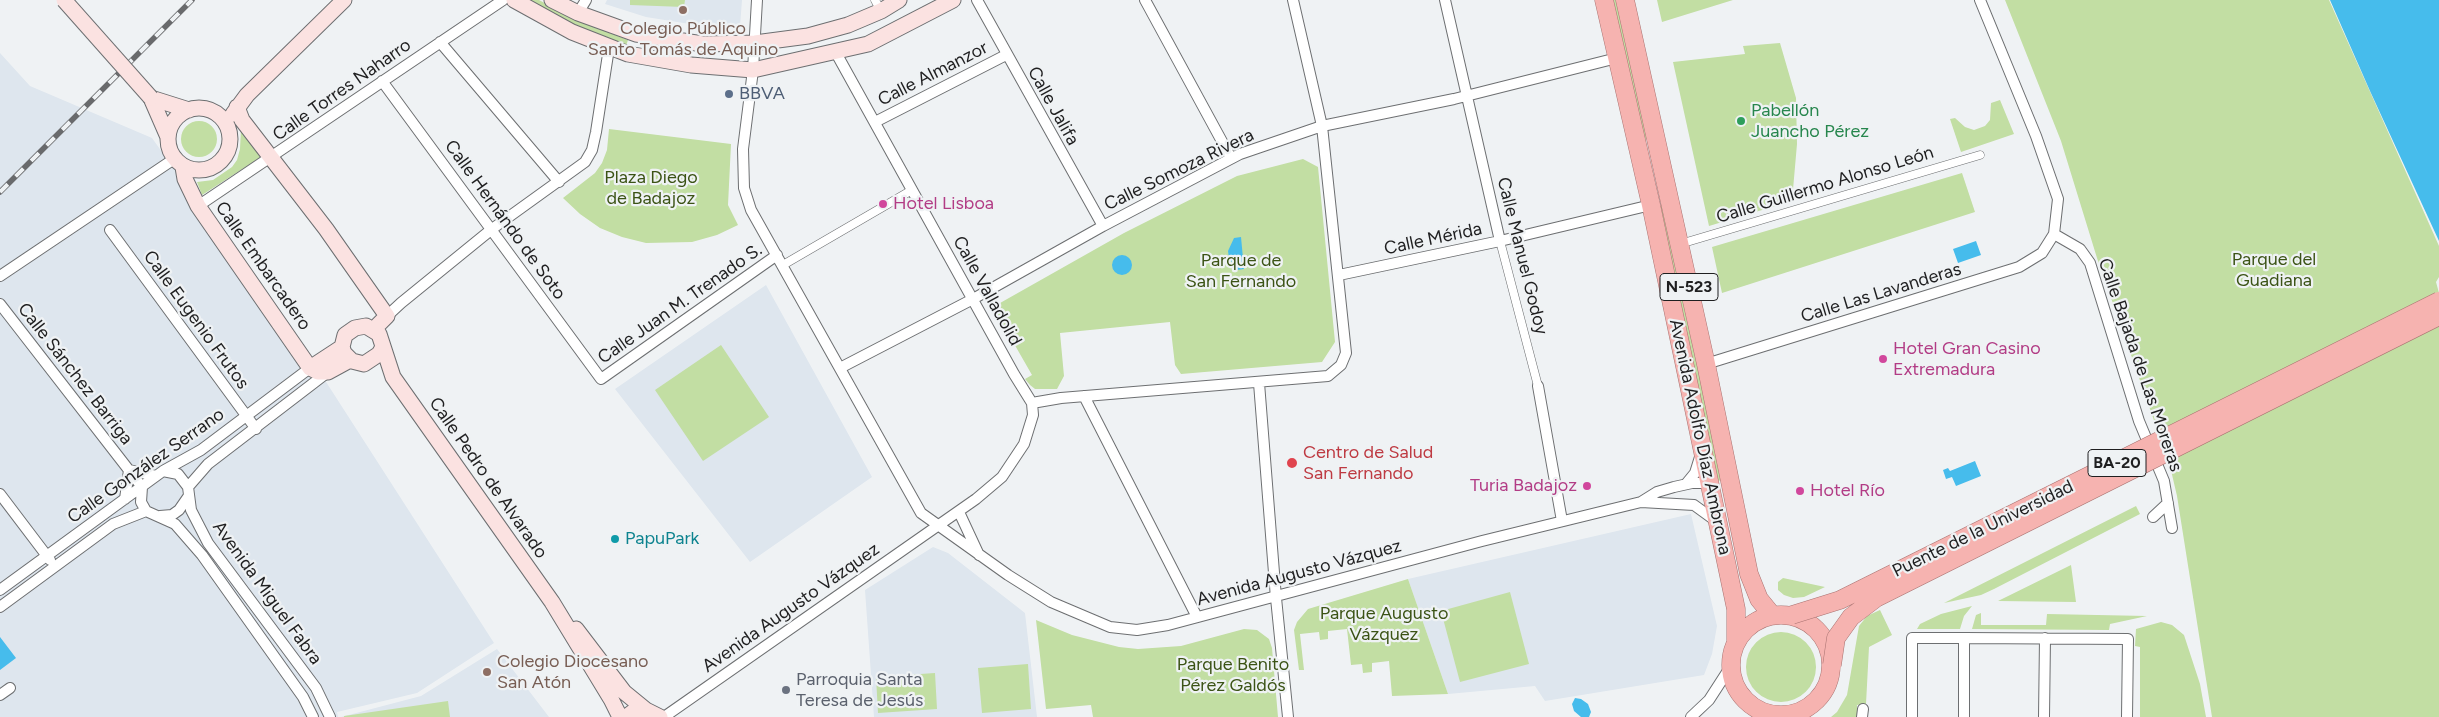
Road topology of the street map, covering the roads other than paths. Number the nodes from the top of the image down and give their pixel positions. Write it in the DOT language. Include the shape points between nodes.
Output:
graph roads {
  1 [pos="64,0"];
  2 [pos="344,0"];
  3 [pos="503,0"];
  4 [pos="514,0"];
  5 [pos="552,0"];
  6 [pos="586,0"];
  7 [pos="757,0"];
  8 [pos="899,0"];
  9 [pos="953,0"];
  10 [pos="977,0"];
  11 [pos="1145,0"];
  12 [pos="1293,0"];
  13 [pos="1445,0"];
  14 [pos="1604,0"];
  15 [pos="1625,0"];
  16 [pos="1980,0"];
  17 [pos="878,6"];
  18 [pos="578,14"];
  19 [pos="440,42"];
  20 [pos="755,43"];
  21 [pos="609,48"];
  22 [pos="835,51"];
  23 [pos="1006,55"];
  24 [pos="1617,58"];
  25 [pos="753,70"];
  26 [pos="382,81"];
  27 [pos="1467,94"];
  28 [pos="247,95"];
  29 [pos="151,98"];
  30 [pos="237,107"];
  31 [pos="189,110"];
  32 [pos="211,110"];
  33 [pos="1652,121"];
  34 [pos="875,122"];
  35 [pos="1322,126"];
  36 [pos="229,133"];
  37 [pos="168,137"];
  38 [pos="1980,155"];
  39 [pos="271,158"];
  40 [pos="1231,158"];
  41 [pos="179,163"];
  42 [pos="559,182"];
  43 [pos="912,190"];
  44 [pos="1651,205"];
  45 [pos="198,206"];
  46 [pos="1103,226"];
  47 [pos="492,229"];
  48 [pos="110,230"];
  49 [pos="2054,234"];
  50 [pos="1500,242"];
  51 [pos="1679,244"];
  52 [pos="778,255"];
  53 [pos="783,265"];
  54 [pos="1339,275"];
  55 [pos="0,276"];
  56 [pos="973,299"];
  57 [pos="2439,301"];
  58 [pos="0,304"];
  59 [pos="387,316"];
  60 [pos="2439,316"];
  61 [pos="374,328"];
  62 [pos="383,347"];
  63 [pos="352,357"];
  64 [pos="1706,364"];
  65 [pos="304,367"];
  66 [pos="840,368"];
  67 [pos="328,372"];
  68 [pos="393,377"];
  69 [pos="601,379"];
  70 [pos="1259,383"];
  71 [pos="1538,386"];
  72 [pos="1084,396"];
  73 [pos="1032,403"];
  74 [pos="247,416"];
  75 [pos="256,429"];
  76 [pos="1701,444"];
  77 [pos="129,470"];
  78 [pos="160,473"];
  79 [pos="1709,483"];
  80 [pos="1686,484"];
  81 [pos="142,487"];
  82 [pos="188,492"];
  83 [pos="0,494"];
  84 [pos="125,499"];
  85 [pos="1641,502"];
  86 [pos="2168,503"];
  87 [pos="146,511"];
  88 [pos="958,512"];
  89 [pos="160,516"];
  90 [pos="2153,517"];
  91 [pos="1562,521"];
  92 [pos="1718,523"];
  93 [pos="938,527"];
  94 [pos="2172,528"];
  95 [pos="47,556"];
  96 [pos="979,556"];
  97 [pos="55,567"];
  98 [pos="1749,574"];
  99 [pos="0,590"];
  100 [pos="1276,598"];
  101 [pos="552,602"];
  102 [pos="0,607"];
  103 [pos="1772,615"];
  104 [pos="1792,615"];
  105 [pos="1196,617"];
  106 [pos="1964,638"];
  107 [pos="2045,638"];
  108 [pos="1736,641"];
  109 [pos="1832,665"];
  110 [pos="1731,666"];
  111 [pos="10,688"];
  112 [pos="0,695"];
  113 [pos="646,710"];
  114 [pos="1750,711"];
  115 [pos="1799,714"];
  116 [pos="313,717"];
  117 [pos="330,717"];
  118 [pos="620,717"];
  119 [pos="626,717"];
  120 [pos="662,717"];
  121 [pos="1288,717"];
  122 [pos="1692,717"];
  123 [pos="1912,717"];
  124 [pos="1964,717"];
  125 [pos="2044,717"];
  126 [pos="2127,717"];
  1 -- 29 [label="main road, bridge"];
  2 -- 28 [label="main road"];
  3 -- 19 [label="street, Calle Torres Naharro"];
  4 -- 21 [label="main road" via="547,20"];
  5 -- 18 [label="main road"];
  6 -- 18 [label="street"];
  7 -- 20 [label="street, Avenida Augusto Vázquez"];
  8 -- 17 [label="main road"];
  9 -- 22 [label="main road" via="868,44"];
  10 -- 23 [label="street, Calle Jalifa"];
  11 -- 40 [label="street"];
  12 -- 35 [label="street"];
  13 -- 27 [label="street, Calle Manuel Godoy"];
  14 -- 24 [label="highway, Avenida Adolfo Díaz Ambrona / N-523"];
  15 -- 33 [label="highway, Avenida Adolfo Díaz Ambrona / N-523"];
  16 -- 49 [label="street" via="2036,136 2058,199"];
  17 -- 20 [label="main road" via="848,25 808,36"];
  18 -- 20 [label="main road" via="609,26 661,39 703,44"];
  19 -- 26 [label="street, Calle Torres Naharro"];
  19 -- 42 [label="street"];
  20 -- 25 [label="street, Avenida Augusto Vázquez"];
  21 -- 25 [label="main road" via="661,61"];
  21 -- 42 [label="street" via="592,150 585,162"];
  22 -- 25 [label="main road"];
  22 -- 34 [label="street, Calle Valladolid"];
  23 -- 34 [label="street, Calle Almanzor"];
  23 -- 46 [label="street, Calle Jalifa"];
  24 -- 27 [label="street, Calle Somoza Rivera"];
  24 -- 44 [label="highway, Avenida Adolfo Díaz Ambrona / N-523"];
  25 -- 52 [label="street, Avenida Augusto Vázquez" via="743,150 744,188 751,210"];
  26 -- 39 [label="street, Calle Torres Naharro"];
  26 -- 47 [label="street, Calle Hernándo de Soto"];
  27 -- 35 [label="street, Calle Somoza Rivera"];
  27 -- 50 [label="street, Calle Manuel Godoy"];
  28 -- 30 [label="main road"];
  28 -- 32 [label="main road"];
  29 -- 31 [label="main road"];
  29 -- 37 [label="main road"];
  30 -- 36 [label="main road"];
  30 -- 39 [label="main road" via="242,120"];
  31 -- 32 [label="main road"];
  31 -- 37 [label="main road" via="172,122"];
  32 -- 36 [label="main road" via="223,118"];
  33 -- 44 [label="highway" via="1650,144 1660,190 1658,200"];
  33 -- 51 [label="highway, Avenida Adolfo Díaz Ambrona / N-523"];
  34 -- 43 [label="street, Calle Valladolid"];
  35 -- 40 [label="street, Calle Somoza Rivera"];
  35 -- 54 [label="street"];
  36 -- 41 [label="main road" via="229,147 216,165 199,170"];
  37 -- 41 [label="main road" via="168,144"];
  38 -- 51 [label="street, Calle Guillermo Alonso León"];
  39 -- 45 [label="street, Calle Torres Naharro"];
  39 -- 59 [label="main road"];
  40 -- 46 [label="street, Calle Somoza Rivera"];
  41 -- 45 [label="main road, Calle Embarcadero"];
  41 -- 55 [label="street"];
  42 -- 47 [label="street"];
  43 -- 53 [label="street"];
  43 -- 56 [label="street, Calle Valladolid"];
  44 -- 50 [label="street, Calle Mérida"];
  44 -- 76 [label="highway, Avenida Adolfo Díaz Ambrona / N-523"];
  45 -- 65 [label="main road, Calle Embarcadero"];
  46 -- 56 [label="street, Calle Somoza Rivera"];
  47 -- 59 [label="street"];
  47 -- 69 [label="street, Calle Hernándo de Soto"];
  48 -- 74 [label="street, Calle Eugenio Frutos"];
  49 -- 64 [label="street, Calle Las Lavanderas" via="2042,253 2019,267"];
  49 -- 86 [label="street, Calle Bajada de Las Moreras" via="2080,249 2090,263 2139,421 2164,481"];
  50 -- 54 [label="street, Calle Mérida"];
  50 -- 71 [label="street, Calle Manuel Godoy"];
  51 -- 64 [label="highway, Avenida Adolfo Díaz Ambrona / N-523"];
  52 -- 53 [label="street, Avenida Augusto Vázquez"];
  52 -- 69 [label="street, Calle Juan M. Trenado S."];
  53 -- 66 [label="street, Avenida Augusto Vázquez"];
  54 -- 70 [label="street" via="1346,353 1341,366 1328,376"];
  56 -- 66 [label="street, Calle Somoza Rivera"];
  56 -- 73 [label="street, Calle Valladolid"];
  57 -- 104 [label="highway, Puente de la Universidad / BA-20, bridge" via="1840,600"];
  58 -- 77 [label="street, Calle Sánchez Barriga"];
  59 -- 61 [label="main road"];
  60 -- 109 [label="highway, Puente de la Universidad / BA-20, bridge" via="1876,598 1851,617 1836,638"];
  61 -- 62 [label="main road"];
  61 -- 63 [label="main road" via="361,326 349,331 343,341"];
  62 -- 63 [label="main road" via="379,354"];
  62 -- 68 [label="main road, Calle Pedro de Alvarado"];
  63 -- 65 [label="main road"];
  63 -- 67 [label="main road"];
  63 -- 68 [label="main road"];
  64 -- 98 [label="highway, Avenida Adolfo Díaz Ambrona / N-523"];
  65 -- 67 [label="main road"];
  65 -- 74 [label="street, Calle González Serrano"];
  66 -- 93 [label="street, Avenida Augusto Vázquez" via="921,513"];
  67 -- 75 [label="street, Calle González Serrano"];
  68 -- 101 [label="main road, Calle Pedro de Alvarado"];
  70 -- 72 [label="street"];
  70 -- 100 [label="street"];
  71 -- 91 [label="street, Calle Manuel Godoy"];
  72 -- 73 [label="street"];
  72 -- 105 [label="street"];
  73 -- 88 [label="street" via="1033,415 1024,444 1002,478"];
  74 -- 75 [label="street, Calle Eugenio Frutos"];
  74 -- 78 [label="street, Calle González Serrano" via="201,450"];
  75 -- 82 [label="street, Calle González Serrano" via="208,464"];
  76 -- 79 [label="highway, Avenida Adolfo Díaz Ambrona / N-523"];
  76 -- 80 [label="street" via="1698,468"];
  77 -- 78 [label="street"];
  77 -- 81 [label="street, Calle Sánchez Barriga"];
  77 -- 84 [label="street"];
  78 -- 81 [label="street, Calle González Serrano"];
  78 -- 82 [label="street" via="178,474"];
  79 -- 80 [label="street, Avenida Augusto Vázquez"];
  79 -- 92 [label="highway, Avenida Adolfo Díaz Ambrona / N-523"];
  79 -- 98 [label="highway" via="1725,495 1740,558"];
  80 -- 85 [label="street, Avenida Augusto Vázquez" via="1657,492"];
  81 -- 84 [label="street, Calle González Serrano"];
  81 -- 87 [label="street" via="141,502"];
  82 -- 89 [label="street, Calle González Serrano" via="179,510"];
  82 -- 117 [label="street, Avenida Miguel Fabra" via="196,523 208,544 316,688"];
  83 -- 95 [label="street"];
  84 -- 95 [label="street, Calle González Serrano"];
  85 -- 91 [label="street, Avenida Augusto Vázquez"];
  85 -- 92 [label="street, Avenida Augusto Vázquez" via="1694,505"];
  86 -- 90 [label="street"];
  86 -- 94 [label="street, Calle Bajada de Las Moreras"];
  87 -- 89 [label="street, Avenida Miguel Fabra"];
  87 -- 97 [label="street, Calle González Serrano" via="113,524"];
  88 -- 93 [label="street"];
  88 -- 96 [label="street"];
  89 -- 116 [label="street, Avenida Miguel Fabra" via="175,524 202,555"];
  91 -- 100 [label="street, Avenida Augusto Vázquez"];
  92 -- 108 [label="highway, Avenida Adolfo Díaz Ambrona / N-523" via="1736,609"];
  93 -- 96 [label="street, Avenida Augusto Vázquez"];
  93 -- 120 [label="street, Avenida Augusto Vázquez"];
  95 -- 97 [label="street"];
  95 -- 99 [label="street, Calle González Serrano"];
  96 -- 105 [label="street, Avenida Augusto Vázquez" via="1051,602 1110,627 1137,630"];
  97 -- 102 [label="street, Calle González Serrano"];
  98 -- 103 [label="highway, Avenida Adolfo Díaz Ambrona / N-523" via="1760,599"];
  100 -- 105 [label="street, Avenida Augusto Vázquez"];
  100 -- 121 [label="street"];
  101 -- 113 [label="main road, Calle Pedro de Alvarado" via="624,692"];
  101 -- 118 [label="main road, Calle Pedro de Alvarado"];
  103 -- 104 [label="highway, BA-20"];
  103 -- 108 [label="highway, BA-20" via="1754,624"];
  104 -- 109 [label="highway, BA-20" via="1821,633 1829,648"];
  106 -- 107 [label="street"];
  106 -- 123 [label="street" via="1912,638"];
  106 -- 124 [label="street"];
  107 -- 125 [label="street"];
  107 -- 126 [label="street" via="2128,639"];
  108 -- 110 [label="highway, BA-20"];
  109 -- 115 [label="highway, BA-20" via="1823,692"];
  110 -- 114 [label="highway, BA-20" via="1736,687"];
  110 -- 122 [label="street" via="1709,700"];
  111 -- 112 [label="street"];
  113 -- 119 [label="main road" via="634,711"];
  113 -- 120 [label="main road, Calle Pedro de Alvarado"];
  114 -- 115 [label="highway, BA-20" via="1774,715"];
}
